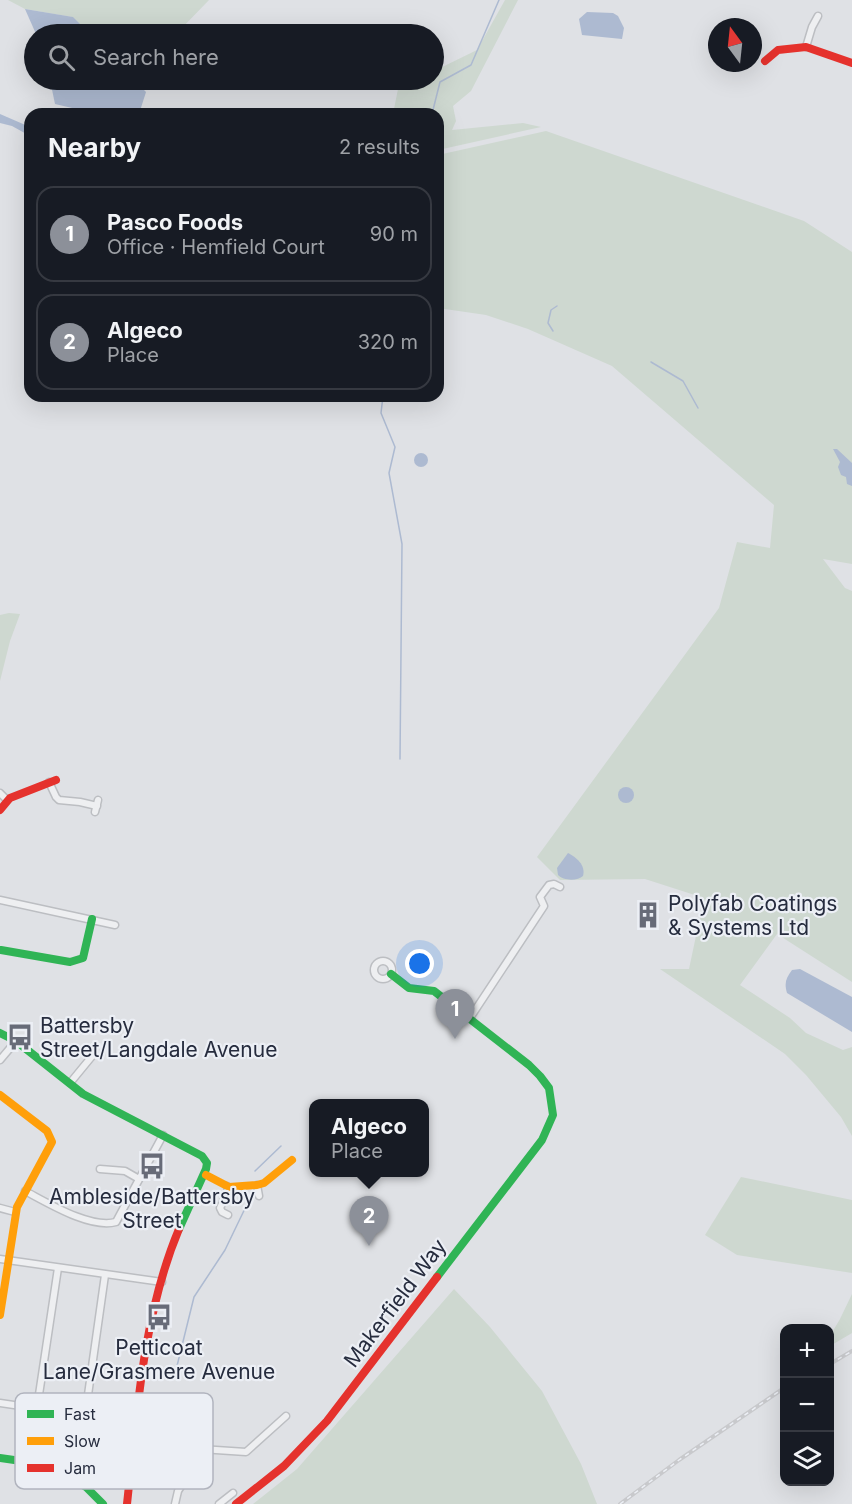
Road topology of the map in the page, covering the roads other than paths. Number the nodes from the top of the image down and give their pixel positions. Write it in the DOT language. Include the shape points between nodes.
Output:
graph roads {
  1 [pos="818,16"];
  2 [pos="806,48"];
  3 [pos="851,59"];
  4 [pos="765,61"];
  5 [pos="52,781"];
  6 [pos="3,797"];
  7 [pos="97,806"];
  8 [pos="0,810"];
  9 [pos="560,887"];
  10 [pos="0,900"];
  11 [pos="92,920"];
  12 [pos="115,925"];
  13 [pos="0,950"];
  14 [pos="0,954"];
  15 [pos="391,975"];
  16 [pos="470,1018"];
  17 [pos="0,1033"];
  18 [pos="16,1041"];
  19 [pos="93,1055"];
  20 [pos="0,1060"];
  21 [pos="70,1083"];
  22 [pos="0,1095"];
  23 [pos="163,1135"];
  24 [pos="292,1160"];
  25 [pos="100,1169"];
  26 [pos="206,1175"];
  27 [pos="139,1179"];
  28 [pos="257,1185"];
  29 [pos="227,1186"];
  30 [pos="25,1191"];
  31 [pos="259,1196"];
  32 [pos="0,1208"];
  33 [pos="15,1212"];
  34 [pos="228,1215"];
  35 [pos="4,1260"];
  36 [pos="58,1268"];
  37 [pos="105,1275"];
  38 [pos="162,1282"];
  39 [pos="0,1315"];
  40 [pos="39,1393"];
  41 [pos="88,1393"];
  42 [pos="141,1393"];
  43 [pos="0,1403"];
  44 [pos="15,1405"];
  45 [pos="286,1416"];
  46 [pos="213,1450"];
  47 [pos="0,1458"];
  48 [pos="15,1460"];
  49 [pos="86,1489"];
  50 [pos="129,1489"];
  51 [pos="179,1489"];
  52 [pos="233,1493"];
  53 [pos="103,1504"];
  54 [pos="127,1504"];
  55 [pos="175,1504"];
  56 [pos="219,1504"];
  57 [pos="236,1504"];
  1 -- 2 [label="street"];
  2 -- 3 [label="street"];
  2 -- 4 [label="street" via="778,50"];
  5 -- 6 [label="street"];
  5 -- 7 [label="street" via="59,800"];
  6 -- 8 [label="street"];
  9 -- 16 [label="street" via="549,885 540,897 544,906"];
  10 -- 11 [label="street"];
  11 -- 12 [label="street"];
  11 -- 13 [label="street" via="83,958 70,963"];
  13 -- 14 [label="street"];
  15 -- 16 [label="street" via="409,988 434,991"];
  16 -- 57 [label="street, Makerfield Way" via="529,1065 549,1088 553,1115 542,1140 327,1421 284,1466"];
  17 -- 18 [label="street"];
  18 -- 20 [label="street"];
  18 -- 21 [label="street"];
  19 -- 21 [label="street"];
  21 -- 23 [label="street" via="83,1094"];
  22 -- 30 [label="street" via="51,1136 51,1145"];
  23 -- 26 [label="street" via="202,1156 207,1163"];
  23 -- 27 [label="street"];
  24 -- 28 [label="street"];
  25 -- 27 [label="street" via="125,1171"];
  26 -- 29 [label="street"];
  26 -- 38 [label="street" via="185,1215"];
  27 -- 30 [label="street" via="122,1214 109,1224 71,1215"];
  28 -- 29 [label="street"];
  28 -- 31 [label="street"];
  29 -- 34 [label="street" via="220,1208"];
  30 -- 33 [label="street"];
  32 -- 33 [label="street"];
  33 -- 35 [label="street"];
  35 -- 36 [label="street"];
  35 -- 39 [label="street"];
  36 -- 37 [label="street"];
  36 -- 40 [label="street"];
  37 -- 38 [label="street"];
  37 -- 41 [label="street"];
  38 -- 42 [label="street"];
  43 -- 44 [label="street"];
  45 -- 46 [label="street" via="246,1452"];
  47 -- 48 [label="street"];
  49 -- 53 [label="street"];
  50 -- 54 [label="street"];
  51 -- 55 [label="street"];
  52 -- 56 [label="street"];
}
